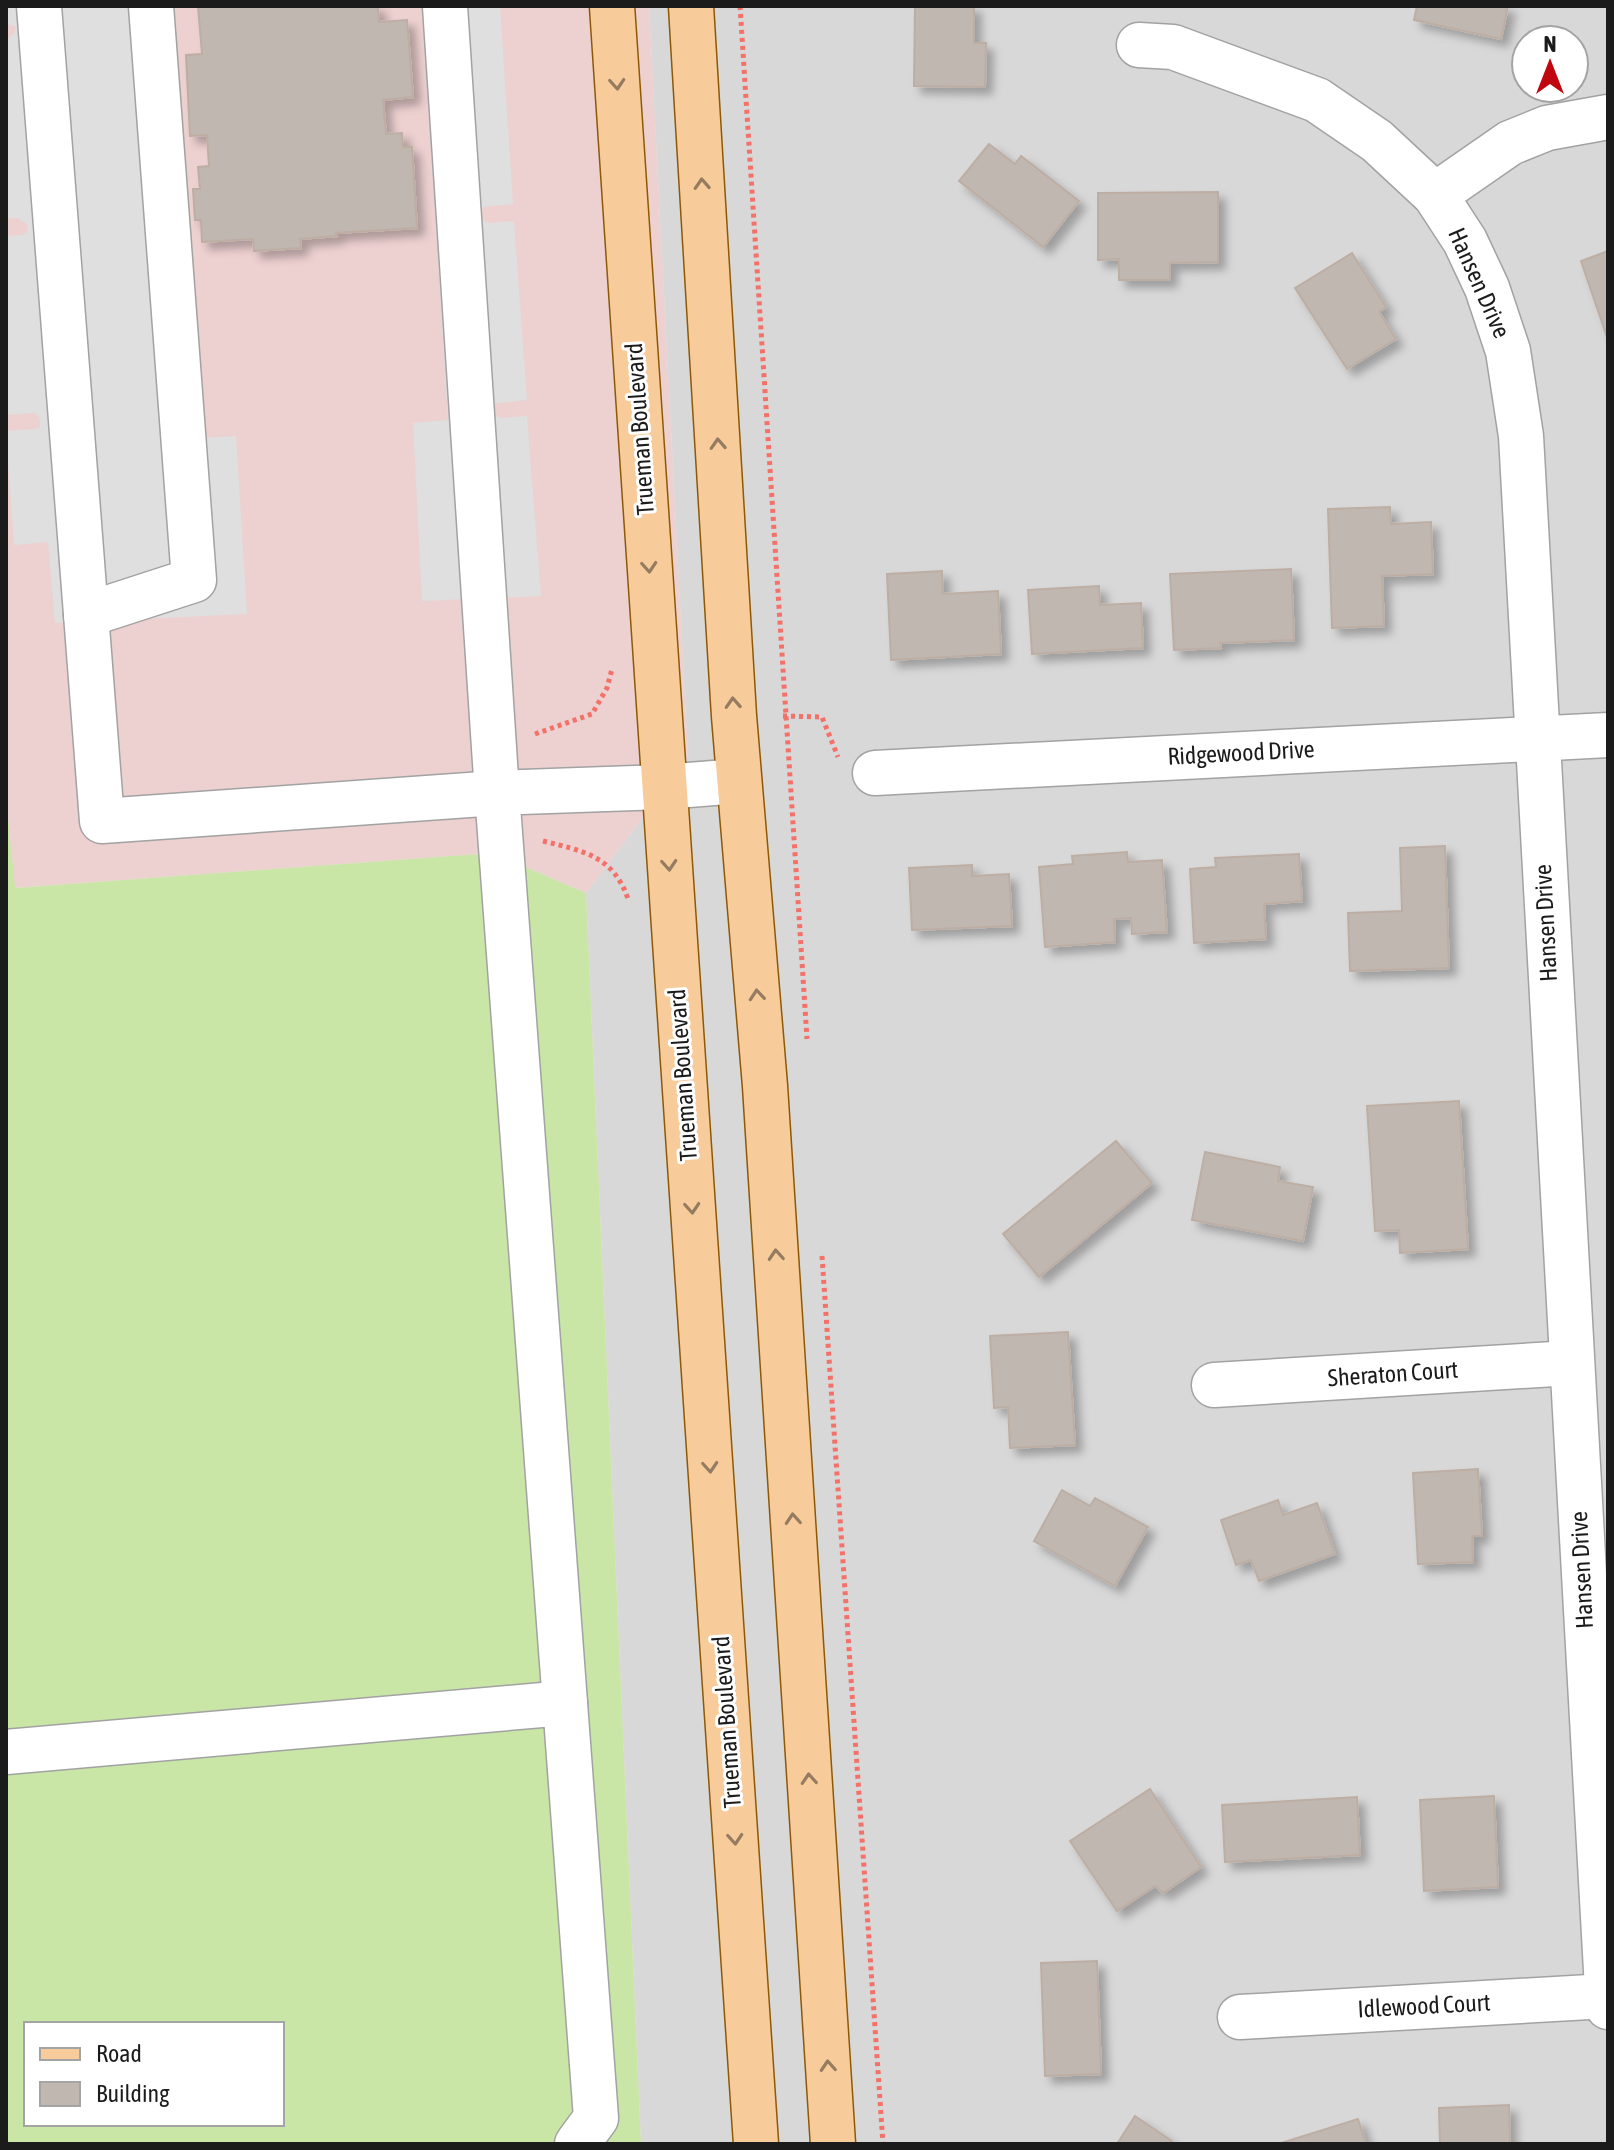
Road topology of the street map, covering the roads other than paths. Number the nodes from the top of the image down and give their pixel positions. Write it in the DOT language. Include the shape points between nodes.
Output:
graph roads {
  1 [pos="39,6"];
  2 [pos="151,6"];
  3 [pos="445,6"];
  4 [pos="612,6"];
  5 [pos="691,6"];
  6 [pos="1139,45"];
  7 [pos="1608,117"];
  8 [pos="1435,195"];
  9 [pos="86,615"];
  10 [pos="1608,735"];
  11 [pos="1536,738"];
  12 [pos="875,773"];
  13 [pos="739,781"];
  14 [pos="663,787"];
  15 [pos="497,793"];
  16 [pos="1571,1363"];
  17 [pos="1214,1385"];
  18 [pos="565,1703"];
  19 [pos="6,1752"];
  20 [pos="1607,1996"];
  21 [pos="1608,2007"];
  22 [pos="1240,2017"];
  23 [pos="577,2144"];
  24 [pos="756,2144"];
  25 [pos="833,2144"];
  1 -- 9 [label="street"];
  2 -- 9 [label="street" via="194,580"];
  3 -- 15 [label="street"];
  4 -- 14 [label="main road, Trueman Boulevard, one-way"];
  13 -- 5 [label="main road, one-way"];
  6 -- 8 [label="street, Hansen Drive" via="1173,47 1317,100 1377,141"];
  7 -- 8 [label="street" via="1547,128 1510,143"];
  8 -- 11 [label="street, Hansen Drive" via="1487,288 1508,351 1521,436"];
  9 -- 15 [label="street" via="102,821"];
  10 -- 11 [label="street, Ridgewood Drive"];
  11 -- 12 [label="street, Ridgewood Drive"];
  11 -- 16 [label="street, Hansen Drive"];
  13 -- 14 [label="street"];
  25 -- 13 [label="main road, one-way" via="765,1086"];
  14 -- 15 [label="street"];
  14 -- 24 [label="main road, Trueman Boulevard, one-way"];
  15 -- 18 [label="street"];
  16 -- 17 [label="street, Sheraton Court"];
  16 -- 20 [label="street, Hansen Drive"];
  18 -- 19 [label="street"];
  18 -- 23 [label="street" via="596,2118"];
  20 -- 21 [label="street, Hansen Drive"];
  20 -- 22 [label="street, Idlewood Court"];
}
